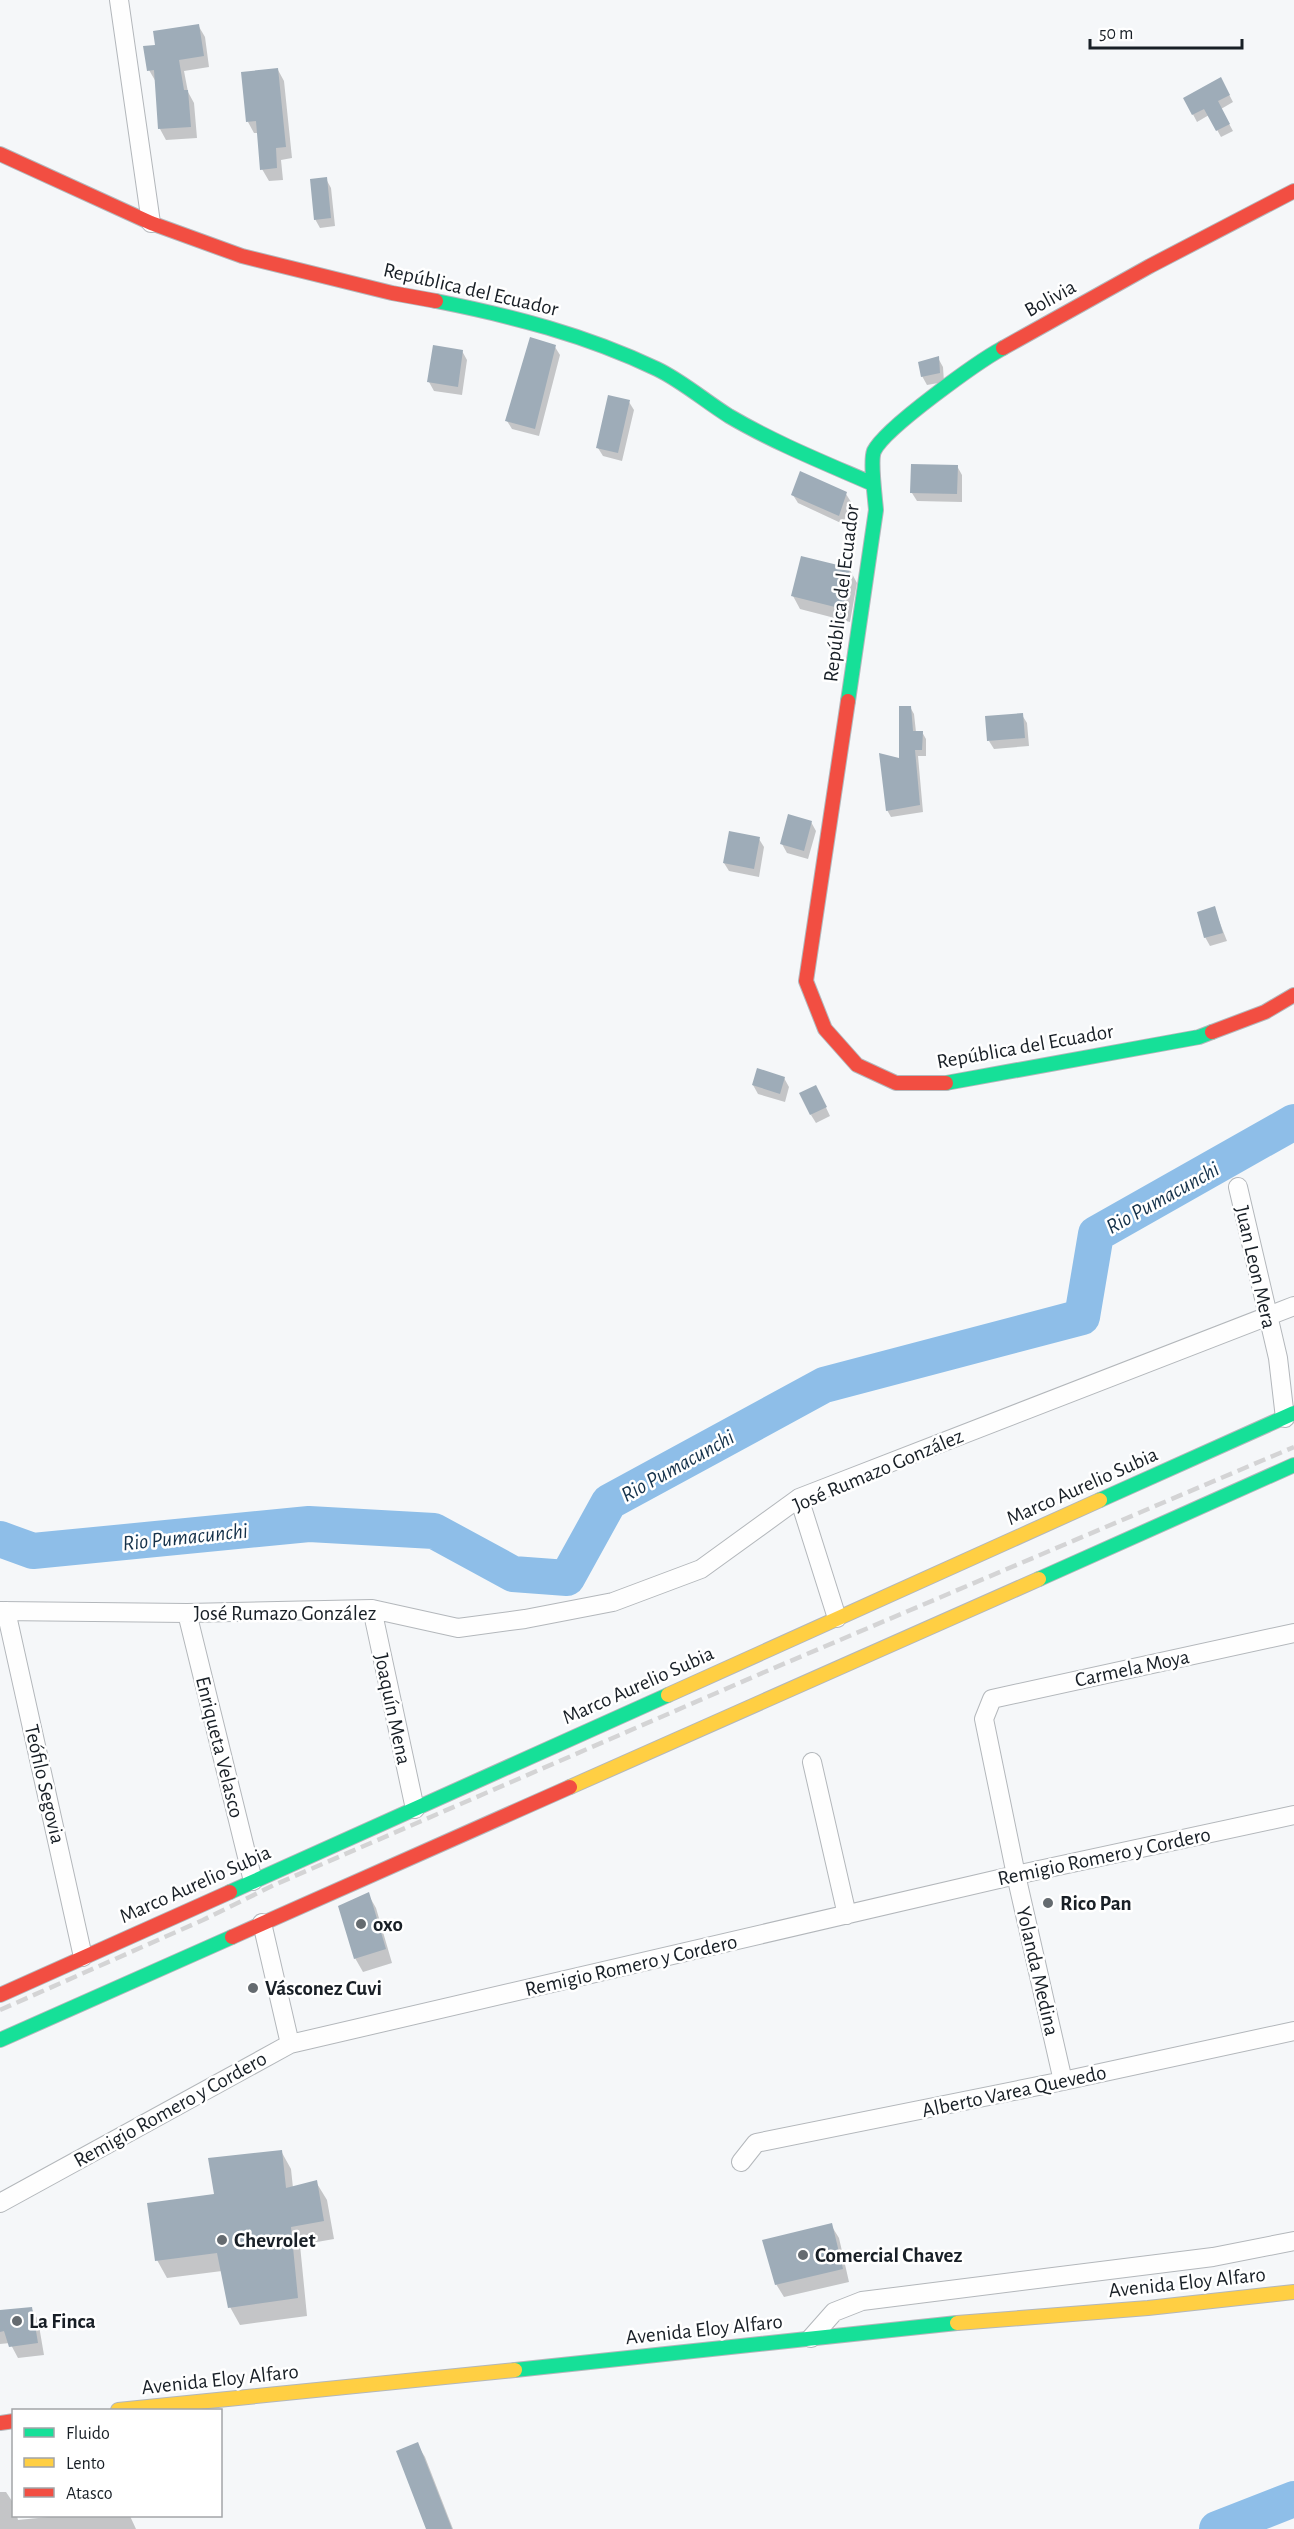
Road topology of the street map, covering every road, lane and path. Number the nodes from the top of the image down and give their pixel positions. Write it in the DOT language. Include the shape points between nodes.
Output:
graph roads {
  1 [pos="119,0"];
  2 [pos="0,154"];
  3 [pos="1294,191"];
  4 [pos="151,223"];
  5 [pos="873,484"];
  6 [pos="1294,995"];
  7 [pos="1238,1188"];
  8 [pos="1294,1306"];
  9 [pos="1267,1316"];
  10 [pos="1289,1415"];
  11 [pos="1294,1465"];
  12 [pos="799,1498"];
  13 [pos="372,1609"];
  14 [pos="3,1611"];
  15 [pos="186,1613"];
  16 [pos="837,1618"];
  17 [pos="1294,1633"];
  18 [pos="984,1719"];
  19 [pos="812,1762"];
  20 [pos="415,1809"];
  21 [pos="1294,1815"];
  22 [pos="1016,1875"];
  23 [pos="253,1881"];
  24 [pos="847,1915"];
  25 [pos="262,1923"];
  26 [pos="83,1957"];
  27 [pos="0,1995"];
  28 [pos="1294,2031"];
  29 [pos="0,2040"];
  30 [pos="290,2044"];
  31 [pos="1063,2081"];
  32 [pos="741,2162"];
  33 [pos="0,2202"];
  34 [pos="1294,2241"];
  35 [pos="1294,2292"];
  36 [pos="811,2338"];
  37 [pos="128,2409"];
  1 -- 4 [label="street"];
  2 -- 4 [label="main road, República del Ecuador"];
  3 -- 5 [label="main road, Bolivia" via="983,359 895,427 874,451"];
  4 -- 5 [label="main road, República del Ecuador" via="242,256 392,293 504,314 587,339 660,370 774,440"];
  5 -- 6 [label="main road, República del Ecuador" via="876,510 807,981 825,1029 857,1065 896,1083 940,1084 1199,1037 1265,1012"];
  7 -- 9 [label="street, Juan Leon Mera"];
  8 -- 9 [label="street, José Rumazo González"];
  9 -- 10 [label="street, Juan Leon Mera"];
  9 -- 12 [label="street, José Rumazo González"];
  10 -- 16 [label="main road, Marco Aurelio Subia"];
  11 -- 25 [label="main road"];
  12 -- 13 [label="street, José Rumazo González" via="701,1569 613,1602 458,1628"];
  12 -- 16 [label="street"];
  13 -- 15 [label="street, José Rumazo González"];
  13 -- 20 [label="street, Joaquín Mena"];
  14 -- 15 [label="street, José Rumazo González"];
  14 -- 26 [label="street, Teófilo Segovia"];
  15 -- 23 [label="street, Enriqueta Velasco"];
  16 -- 20 [label="main road, Marco Aurelio Subia"];
  17 -- 18 [label="street, Carmela Moya" via="992,1699"];
  18 -- 22 [label="street, Yolanda Medina"];
  19 -- 24 [label="street"];
  20 -- 23 [label="main road, Marco Aurelio Subia"];
  21 -- 22 [label="street, Remigio Romero y Cordero"];
  22 -- 24 [label="street, Remigio Romero y Cordero"];
  22 -- 31 [label="street, Yolanda Medina"];
  23 -- 26 [label="main road, Marco Aurelio Subia"];
  24 -- 30 [label="street, Remigio Romero y Cordero"];
  25 -- 29 [label="main road"];
  25 -- 30 [label="street"];
  26 -- 27 [label="main road, Marco Aurelio Subia"];
  28 -- 31 [label="street, Alberto Varea Quevedo"];
  30 -- 33 [label="street, Remigio Romero y Cordero"];
  31 -- 32 [label="street, Alberto Varea Quevedo" via="756,2143"];
  34 -- 36 [label="street" via="1213,2257 862,2301 834,2312"];
  35 -- 36 [label="main road, Avenida Eloy Alfaro"];
  36 -- 37 [label="main road, Avenida Eloy Alfaro"];
}
